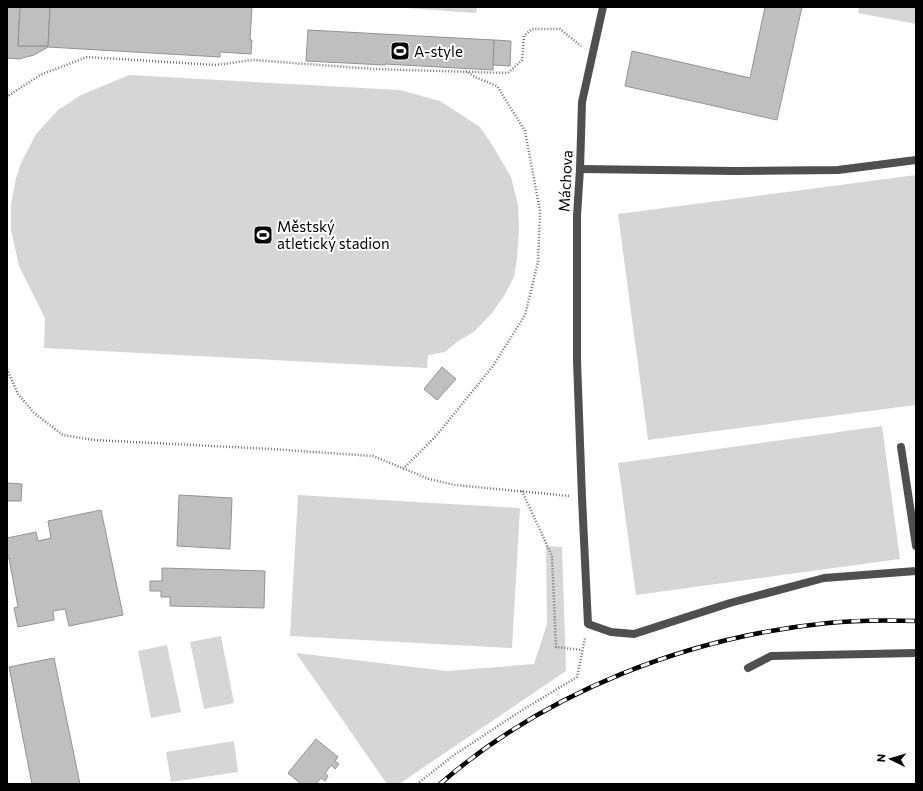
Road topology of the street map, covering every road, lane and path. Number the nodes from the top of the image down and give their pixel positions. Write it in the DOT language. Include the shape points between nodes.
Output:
graph roads {
  1 [pos="603,7"];
  2 [pos="592,54"];
  3 [pos="465,71"];
  4 [pos="7,98"];
  5 [pos="916,160"];
  6 [pos="580,168"];
  7 [pos="7,369"];
  8 [pos="901,447"];
  9 [pos="403,469"];
  10 [pos="522,491"];
  11 [pos="582,498"];
  12 [pos="916,546"];
  13 [pos="916,571"];
  14 [pos="588,624"];
  15 [pos="582,650"];
  16 [pos="916,653"];
  17 [pos="748,668"];
  18 [pos="418,784"];
  1 -- 2 [label="street, Máchova"];
  2 -- 3 [label="path" via="560,29 532,29 524,36 522,60 508,73"];
  2 -- 6 [label="street, Máchova" via="582,102"];
  3 -- 4 [label="path" via="374,69 253,60 216,65 87,57 40,75"];
  3 -- 9 [label="path" via="497,86 525,131 540,211 538,262 525,315 493,366 436,436"];
  5 -- 6 [label="street" via="838,170"];
  6 -- 11 [label="street, Máchova" via="577,216 577,360"];
  7 -- 9 [label="path" via="18,394 34,413 63,435 94,440 373,456"];
  8 -- 12 [label="street"];
  9 -- 10 [label="path" via="455,485"];
  10 -- 11 [label="path"];
  10 -- 15 [label="path" via="552,556 556,647"];
  11 -- 14 [label="street, Máchova"];
  13 -- 14 [label="street" via="824,578 730,603 634,634 611,632"];
  14 -- 15 [label="path"];
  15 -- 18 [label="path" via="577,677 460,751"];
  16 -- 17 [label="street" via="770,656"];
}
